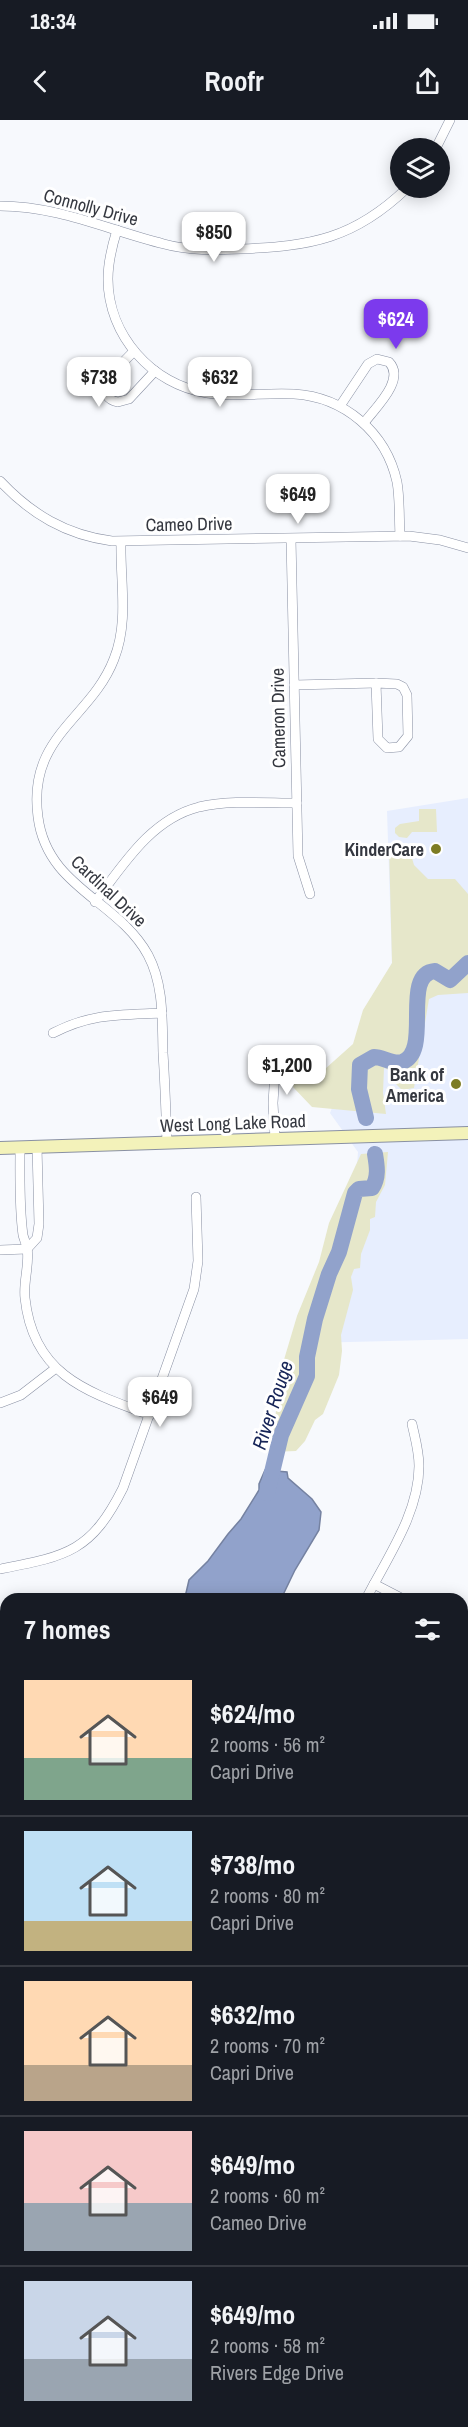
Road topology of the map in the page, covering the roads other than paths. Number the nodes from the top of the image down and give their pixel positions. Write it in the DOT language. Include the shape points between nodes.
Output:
graph roads {
  1 [pos="450,120"];
  2 [pos="441,138"];
  3 [pos="394,198"];
  4 [pos="0,206"];
  5 [pos="117,230"];
  6 [pos="134,351"];
  7 [pos="155,371"];
  8 [pos="340,406"];
  9 [pos="363,423"];
  10 [pos="0,481"];
  11 [pos="400,536"];
  12 [pos="291,538"];
  13 [pos="121,542"];
  14 [pos="468,548"];
  15 [pos="376,683"];
  16 [pos="294,685"];
  17 [pos="297,802"];
  18 [pos="310,894"];
  19 [pos="95,902"];
  20 [pos="162,1013"];
  21 [pos="53,1033"];
  22 [pos="276,1055"];
  23 [pos="468,1133"];
  24 [pos="275,1139"];
  25 [pos="167,1143"];
  26 [pos="37,1147"];
  27 [pos="0,1148"];
  28 [pos="20,1148"];
  29 [pos="196,1197"];
  30 [pos="27,1249"];
  31 [pos="0,1250"];
  32 [pos="56,1368"];
  33 [pos="0,1403"];
  34 [pos="150,1415"];
  35 [pos="412,1424"];
  36 [pos="0,1569"];
  37 [pos="374,1584"];
  38 [pos="369,1593"];
  39 [pos="391,1593"];
  1 -- 2 [label="street"];
  3 -- 5 [label="street, Connolly Drive" via="354,226 296,246 185,248"];
  4 -- 5 [label="street, Connolly Drive" via="57,212"];
  5 -- 6 [label="street" via="110,256 109,294 118,324"];
  6 -- 7 [label="street"];
  6 -- 7 [label="street" via="104,382 108,398 124,401"];
  7 -- 8 [label="street" via="181,386 204,393 296,394"];
  8 -- 9 [label="street"];
  8 -- 9 [label="street" via="368,364 377,359 389,362 395,371 394,381"];
  9 -- 11 [label="street" via="384,448 395,474"];
  10 -- 13 [label="street, Cameo Drive" via="29,509 55,525 89,537"];
  11 -- 12 [label="street, Cameo Drive"];
  11 -- 14 [label="street, Cameo Drive" via="440,540"];
  12 -- 13 [label="street, Cameo Drive"];
  12 -- 16 [label="street, Cameron Drive"];
  13 -- 19 [label="street, Cardinal Drive" via="122,626 118,650 102,682 51,746 37,791 38,818 47,848 65,876"];
  15 -- 15 [label="street" via="378,739 387,748 399,747 408,736 407,695 397,684"];
  15 -- 16 [label="street"];
  16 -- 17 [label="street, Cameron Drive"];
  17 -- 18 [label="street, Cameron Drive" via="298,856"];
  17 -- 19 [label="street" via="220,804 173,818 146,838"];
  19 -- 20 [label="street, Cardinal Drive" via="126,927 147,954 159,987"];
  20 -- 21 [label="street" via="96,1017"];
  20 -- 25 [label="street, Cardinal Drive"];
  22 -- 24 [label="street"];
  23 -- 24 [label="main road, West Long Lake Road"];
  24 -- 25 [label="main road, West Long Lake Road"];
  25 -- 26 [label="main road, West Long Lake Road"];
  26 -- 28 [label="main road, West Long Lake Road"];
  26 -- 30 [label="street" via="39,1224 37,1238"];
  27 -- 28 [label="main road, West Long Lake Road"];
  28 -- 30 [label="street" via="22,1224"];
  29 -- 34 [label="street" via="198,1262 194,1289"];
  30 -- 31 [label="street"];
  30 -- 32 [label="street" via="27,1313 38,1343"];
  32 -- 33 [label="street" via="21,1395"];
  32 -- 34 [label="street" via="87,1391"];
  34 -- 36 [label="street" via="123,1488 99,1528 60,1556"];
  35 -- 37 [label="street" via="419,1454 417,1491"];
  37 -- 38 [label="street"];
  37 -- 39 [label="street"];
}
